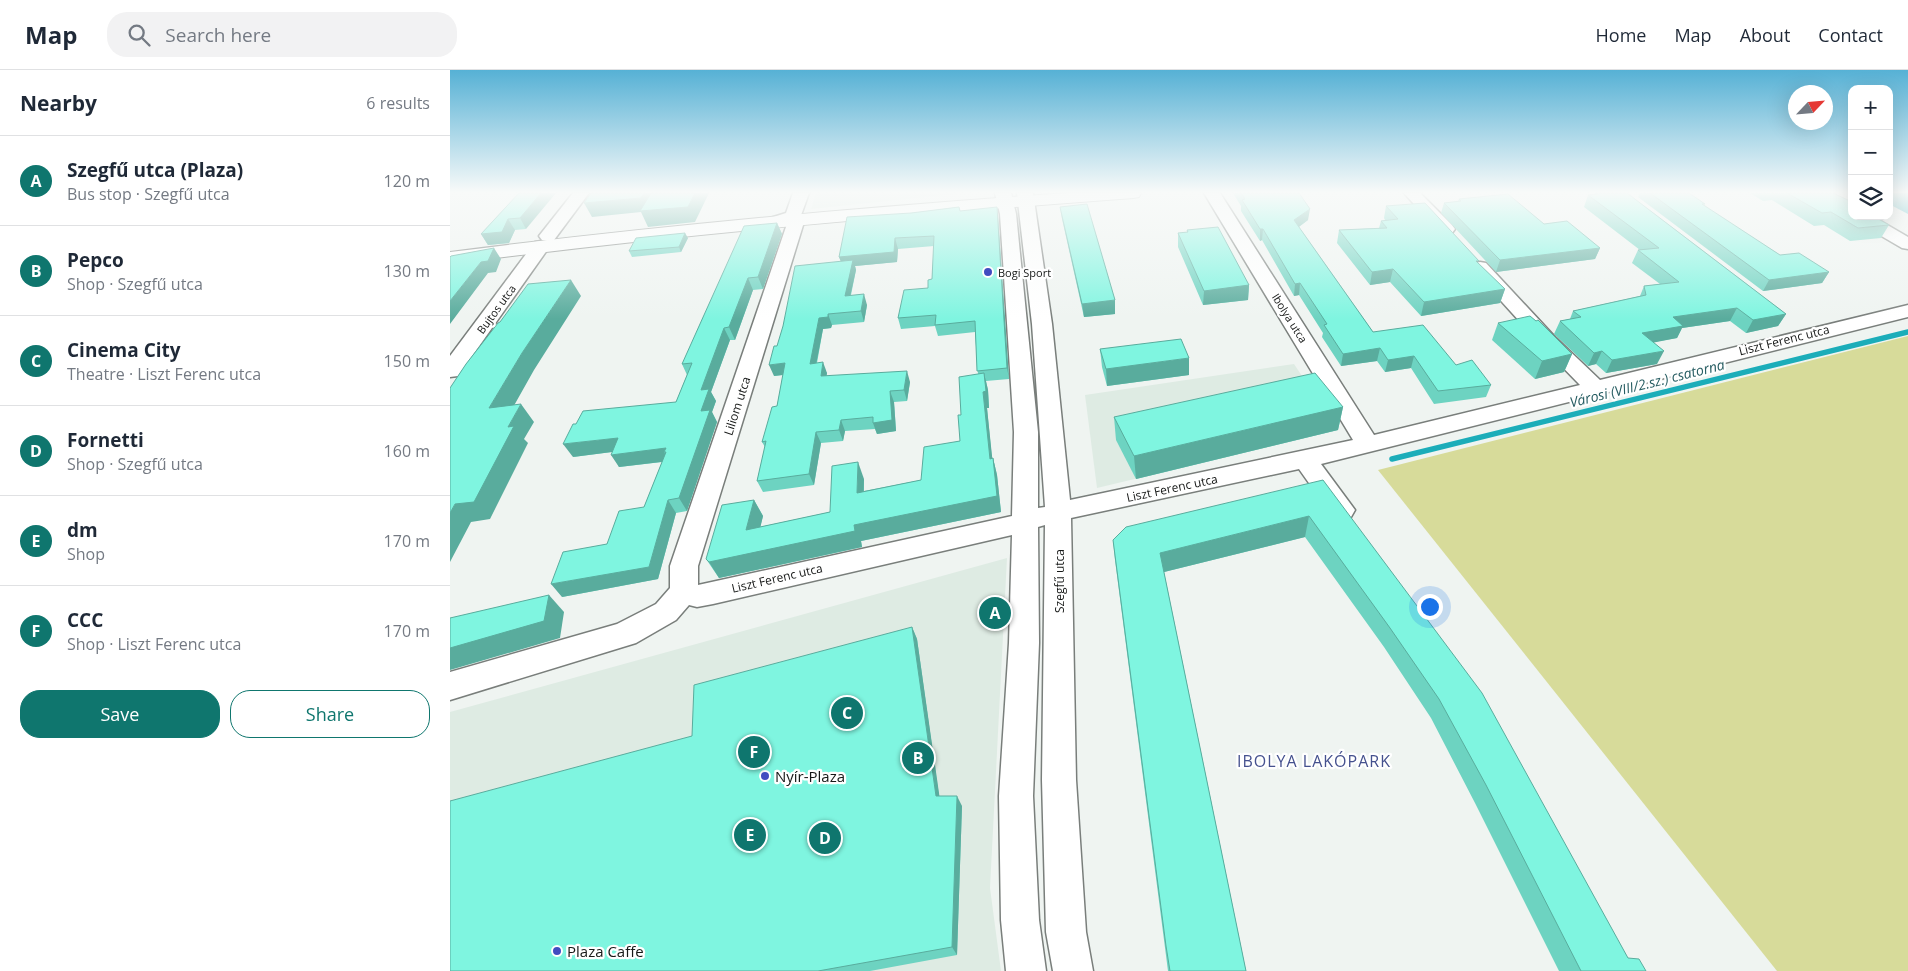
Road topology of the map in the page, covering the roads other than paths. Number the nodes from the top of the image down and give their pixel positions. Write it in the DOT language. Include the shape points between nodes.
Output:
graph roads {
  1 [pos="548,235"];
  2 [pos="607,235"];
  3 [pos="625,235"];
  4 [pos="790,235"];
  5 [pos="1010,235"];
  6 [pos="1031,235"];
  7 [pos="1239,235"];
  8 [pos="1451,235"];
  9 [pos="1893,235"];
  10 [pos="544,241"];
  11 [pos="1908,244"];
  12 [pos="450,247"];
  13 [pos="450,258"];
  14 [pos="1908,310"];
  15 [pos="450,371"];
  16 [pos="1595,388"];
  17 [pos="1368,444"];
  18 [pos="1305,460"];
  19 [pos="1058,512"];
  20 [pos="1026,522"];
  21 [pos="1357,530"];
  22 [pos="684,591"];
  23 [pos="450,686"];
  24 [pos="1026,971"];
  25 [pos="1073,971"];
  1 -- 10 [label="street, Bujtos utca"];
  2 -- 10 [label="main road"];
  3 -- 10 [label="main road"];
  4 -- 22 [label="street, Liliom utca" via="684,566"];
  5 -- 20 [label="street" via="1026,432"];
  6 -- 19 [label="street, Szegfű utca"];
  7 -- 17 [label="street, Ibolya utca"];
  8 -- 16 [label="street"];
  9 -- 11 [label="street"];
  10 -- 12 [label="main road"];
  10 -- 13 [label="main road"];
  10 -- 15 [label="street, Bujtos utca"];
  14 -- 16 [label="street, Liszt Ferenc utca" via="1799,329"];
  16 -- 17 [label="street, Liszt Ferenc utca"];
  17 -- 18 [label="street, Liszt Ferenc utca"];
  18 -- 19 [label="street, Liszt Ferenc utca"];
  18 -- 21 [label="street"];
  19 -- 20 [label="street, Liszt Ferenc utca"];
  19 -- 25 [label="street, Szegfű utca" via="1059,780 1066,932"];
  20 -- 22 [label="street, Liszt Ferenc utca" via="713,593 697,596"];
  20 -- 24 [label="street" via="1016,796 1020,920"];
  22 -- 23 [label="street" via="666,612 625,634"];
}
